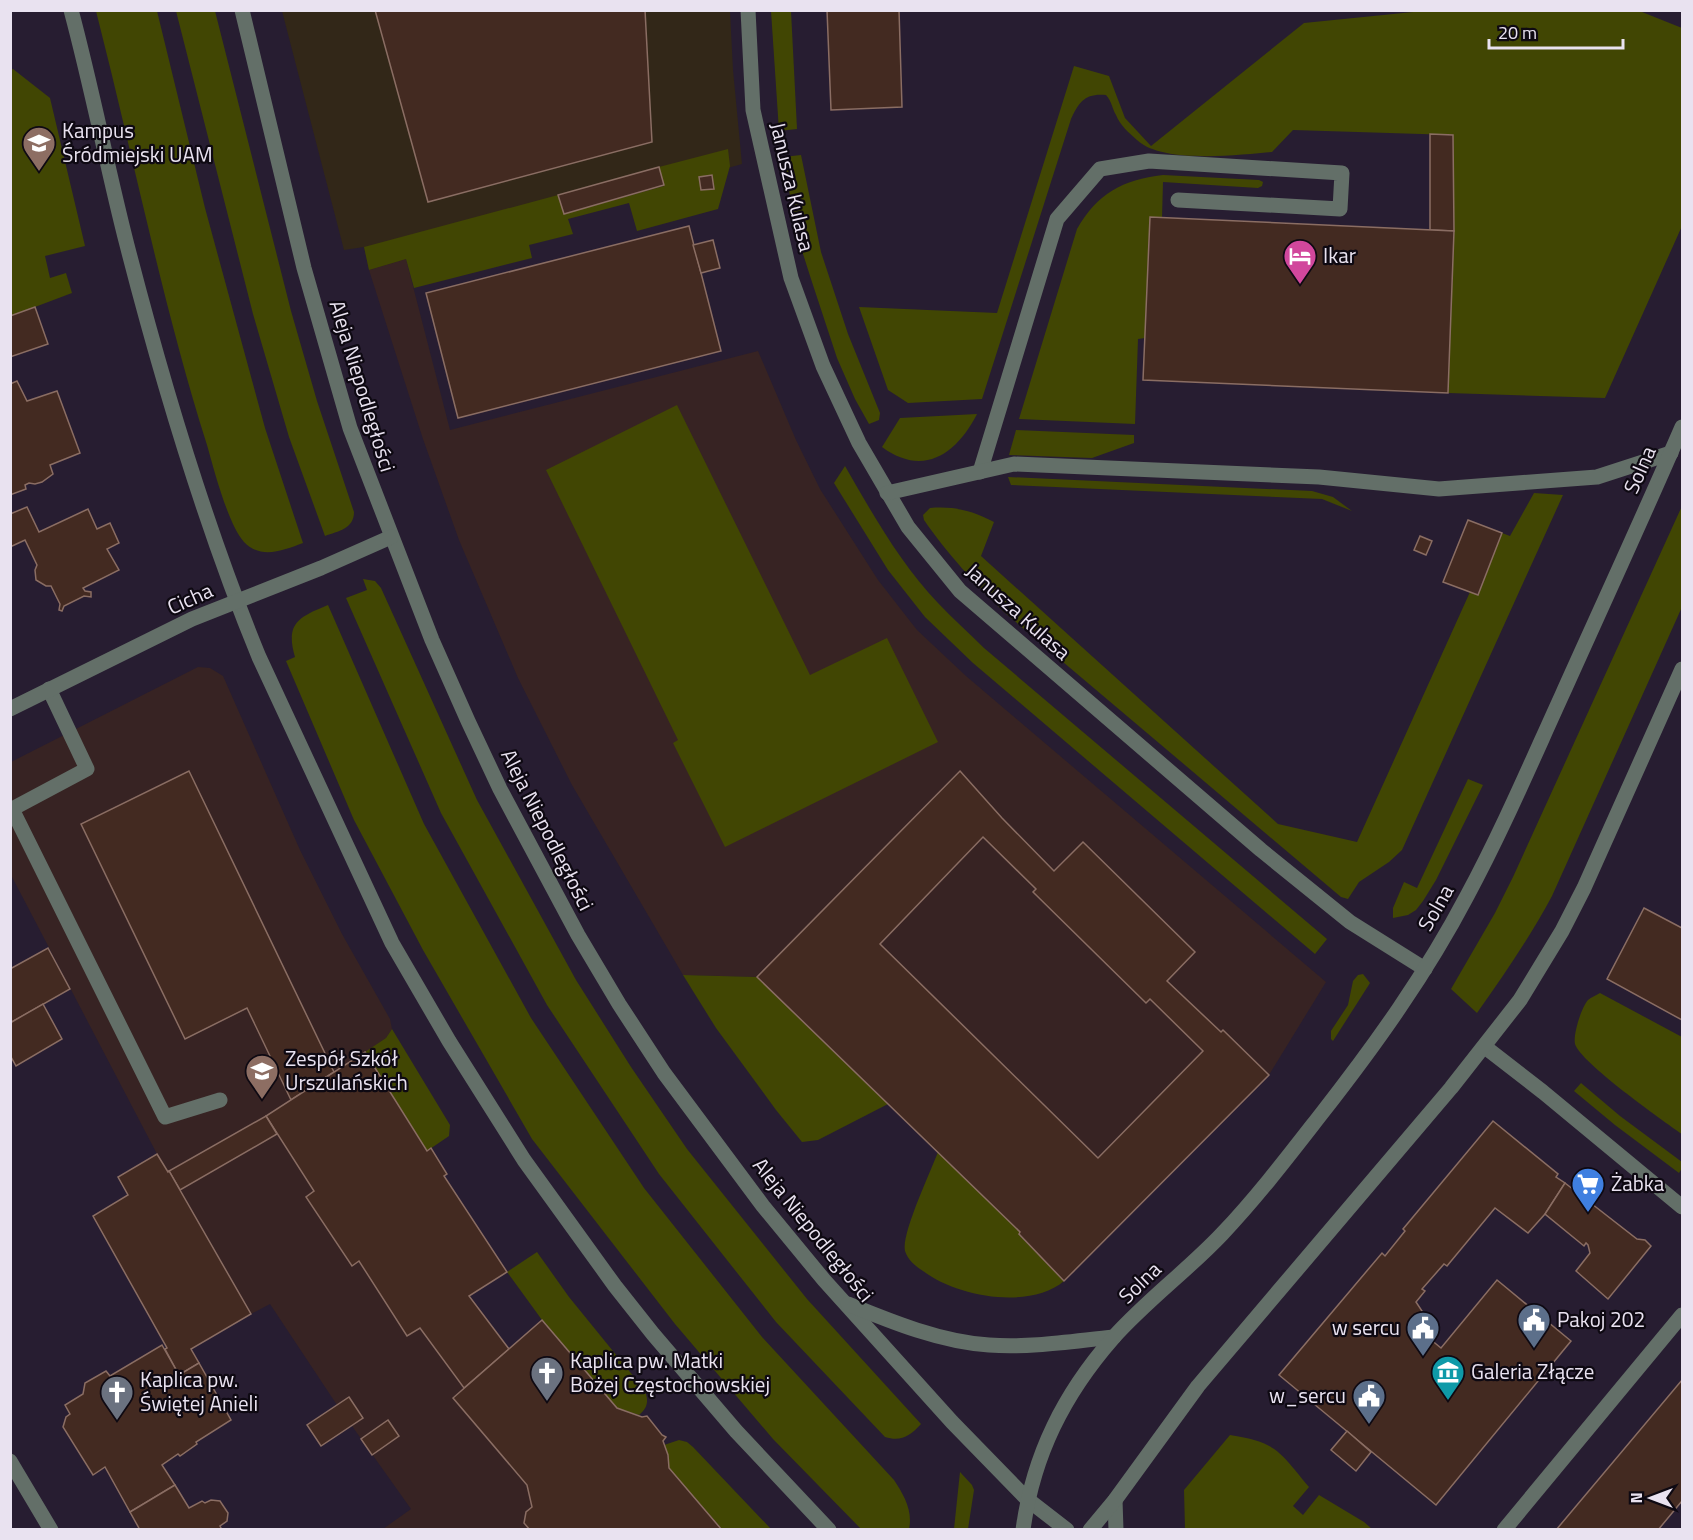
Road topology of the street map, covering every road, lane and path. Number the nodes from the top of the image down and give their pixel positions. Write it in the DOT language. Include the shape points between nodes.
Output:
graph roads {
  1 [pos="71,10"];
  2 [pos="242,10"];
  3 [pos="748,10"];
  4 [pos="1178,200"];
  5 [pos="1683,427"];
  6 [pos="1671,453"];
  7 [pos="980,472"];
  8 [pos="887,493"];
  9 [pos="391,537"];
  10 [pos="237,601"];
  11 [pos="1683,669"];
  12 [pos="49,689"];
  13 [pos="10,709"];
  14 [pos="1425,969"];
  15 [pos="1485,1047"];
  16 [pos="220,1100"];
  17 [pos="1683,1207"];
  18 [pos="842,1301"];
  19 [pos="1683,1315"];
  20 [pos="1114,1337"];
  21 [pos="10,1461"];
  22 [pos="1027,1499"];
  23 [pos="1115,1500"];
  24 [pos="51,1530"];
  25 [pos="829,1530"];
  26 [pos="1023,1530"];
  27 [pos="1067,1530"];
  28 [pos="1090,1530"];
  29 [pos="1116,1530"];
  30 [pos="1504,1530"];
  1 -- 10 [label="street" via="127,245 187,461"];
  2 -- 9 [label="street, Aleja Niepodległości" via="304,268 350,428"];
  3 -- 8 [label="street, Janusza Kulasa" via="753,110 791,278 823,366"];
  4 -- 7 [label="street" via="1340,209 1341,173 1149,160 1100,169 1058,219"];
  5 -- 6 [label="street, Solna"];
  6 -- 7 [label="street" via="1597,477 1439,489 1319,477 1014,464"];
  6 -- 14 [label="street, Solna" via="1506,818"];
  7 -- 8 [label="street"];
  8 -- 14 [label="street, Janusza Kulasa" via="908,527 960,591 1261,850 1350,922"];
  9 -- 10 [label="street, Cicha"];
  9 -- 18 [label="street, Aleja Niepodległości" via="472,731 578,935 658,1063 711,1138"];
  10 -- 12 [label="street, Cicha" via="148,639"];
  10 -- 25 [label="street" via="392,943 524,1160 660,1343"];
  11 -- 15 [label="street" via="1562,931 1520,1000"];
  12 -- 13 [label="street, Cicha"];
  12 -- 16 [label="street" via="87,769 12,809 165,1117"];
  14 -- 20 [label="street, Solna" via="1365,1058 1285,1160 1221,1234"];
  15 -- 17 [label="street"];
  15 -- 23 [label="street" via="1198,1386"];
  18 -- 20 [label="street" via="900,1324 971,1343 1041,1344"];
  18 -- 22 [label="street, Aleja Niepodległości"];
  19 -- 30 [label="street"];
  20 -- 22 [label="street, Solna" via="1057,1416"];
  21 -- 24 [label="street"];
  22 -- 26 [label="street, Solna"];
  22 -- 27 [label="street, Aleja Niepodległości"];
  23 -- 28 [label="street"];
  23 -- 29 [label="street"];
}
